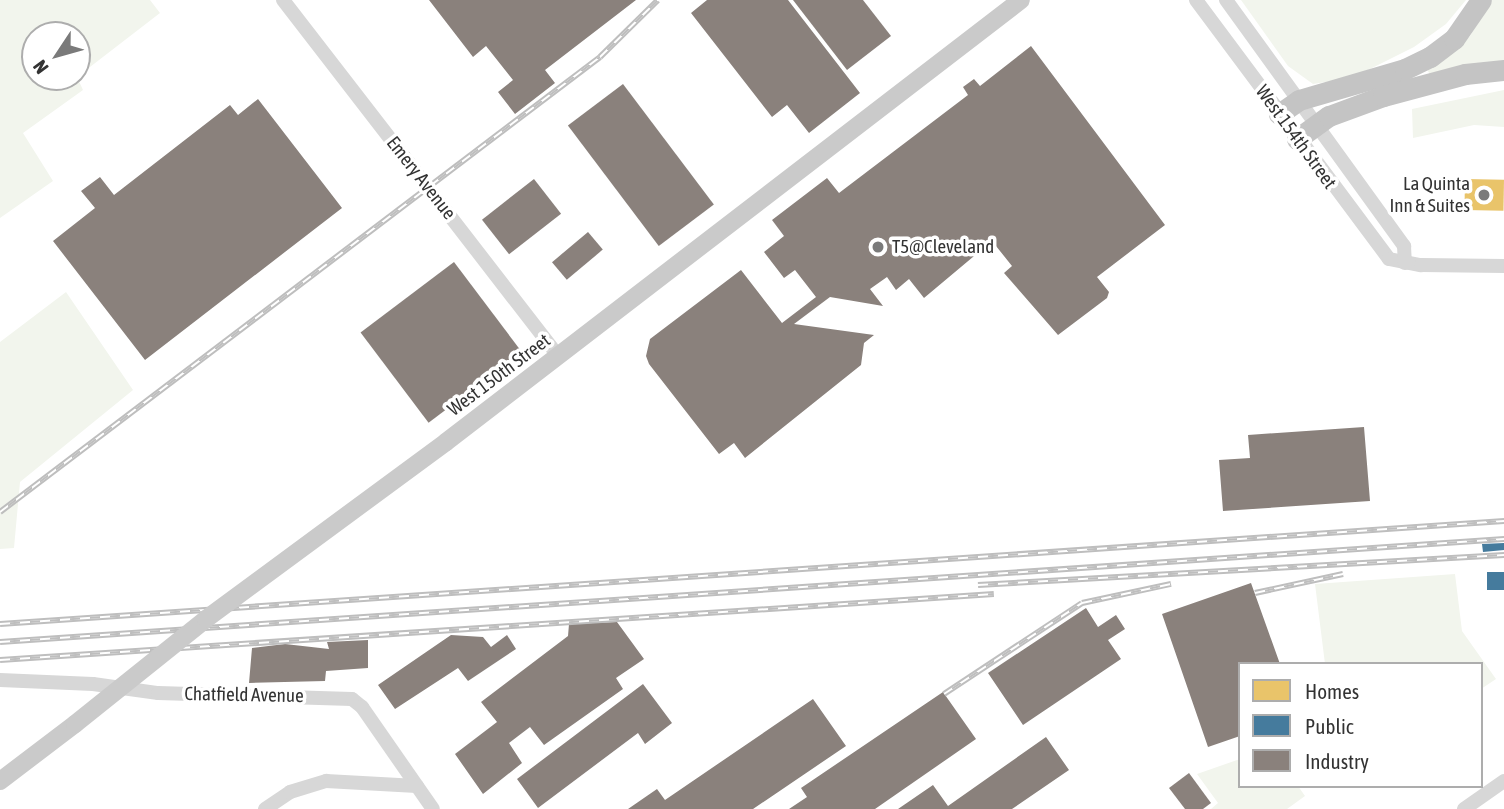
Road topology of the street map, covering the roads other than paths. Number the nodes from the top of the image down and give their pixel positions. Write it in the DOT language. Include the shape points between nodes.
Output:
graph roads {
  1 [pos="283,0"];
  2 [pos="1021,0"];
  3 [pos="1196,0"];
  4 [pos="1226,0"];
  5 [pos="1481,0"];
  6 [pos="1504,70"];
  7 [pos="1299,100"];
  8 [pos="1279,114"];
  9 [pos="1316,126"];
  10 [pos="1297,139"];
  11 [pos="1405,263"];
  12 [pos="1504,266"];
  13 [pos="559,357"];
  14 [pos="0,680"];
  15 [pos="0,781"];
  16 [pos="1504,781"];
  17 [pos="417,786"];
  18 [pos="265,809"];
  19 [pos="433,809"];
  20 [pos="1464,809"];
  1 -- 13 [label="street, Emery Avenue"];
  2 -- 13 [label="main road, West 150th Street"];
  3 -- 8 [label="street, West 154th Street"];
  4 -- 7 [label="street, West 154th Street"];
  5 -- 7 [label="highway" via="1454,39 1430,57 1405,69"];
  6 -- 9 [label="highway" via="1429,81 1343,109"];
  7 -- 8 [label="highway"];
  7 -- 9 [label="street, West 154th Street"];
  8 -- 10 [label="street, West 154th Street"];
  9 -- 10 [label="highway"];
  9 -- 11 [label="street, West 154th Street" via="1404,246"];
  10 -- 11 [label="street, West 154th Street" via="1389,259"];
  11 -- 12 [label="street"];
  13 -- 15 [label="main road, West 150th Street, bridge" via="206,618"];
  14 -- 17 [label="street, Chatfield Avenue" via="93,684 158,693 352,699"];
  16 -- 20 [label="street"];
  17 -- 18 [label="street" via="326,782 290,792"];
  17 -- 19 [label="street, Chatfield Avenue"];
}
